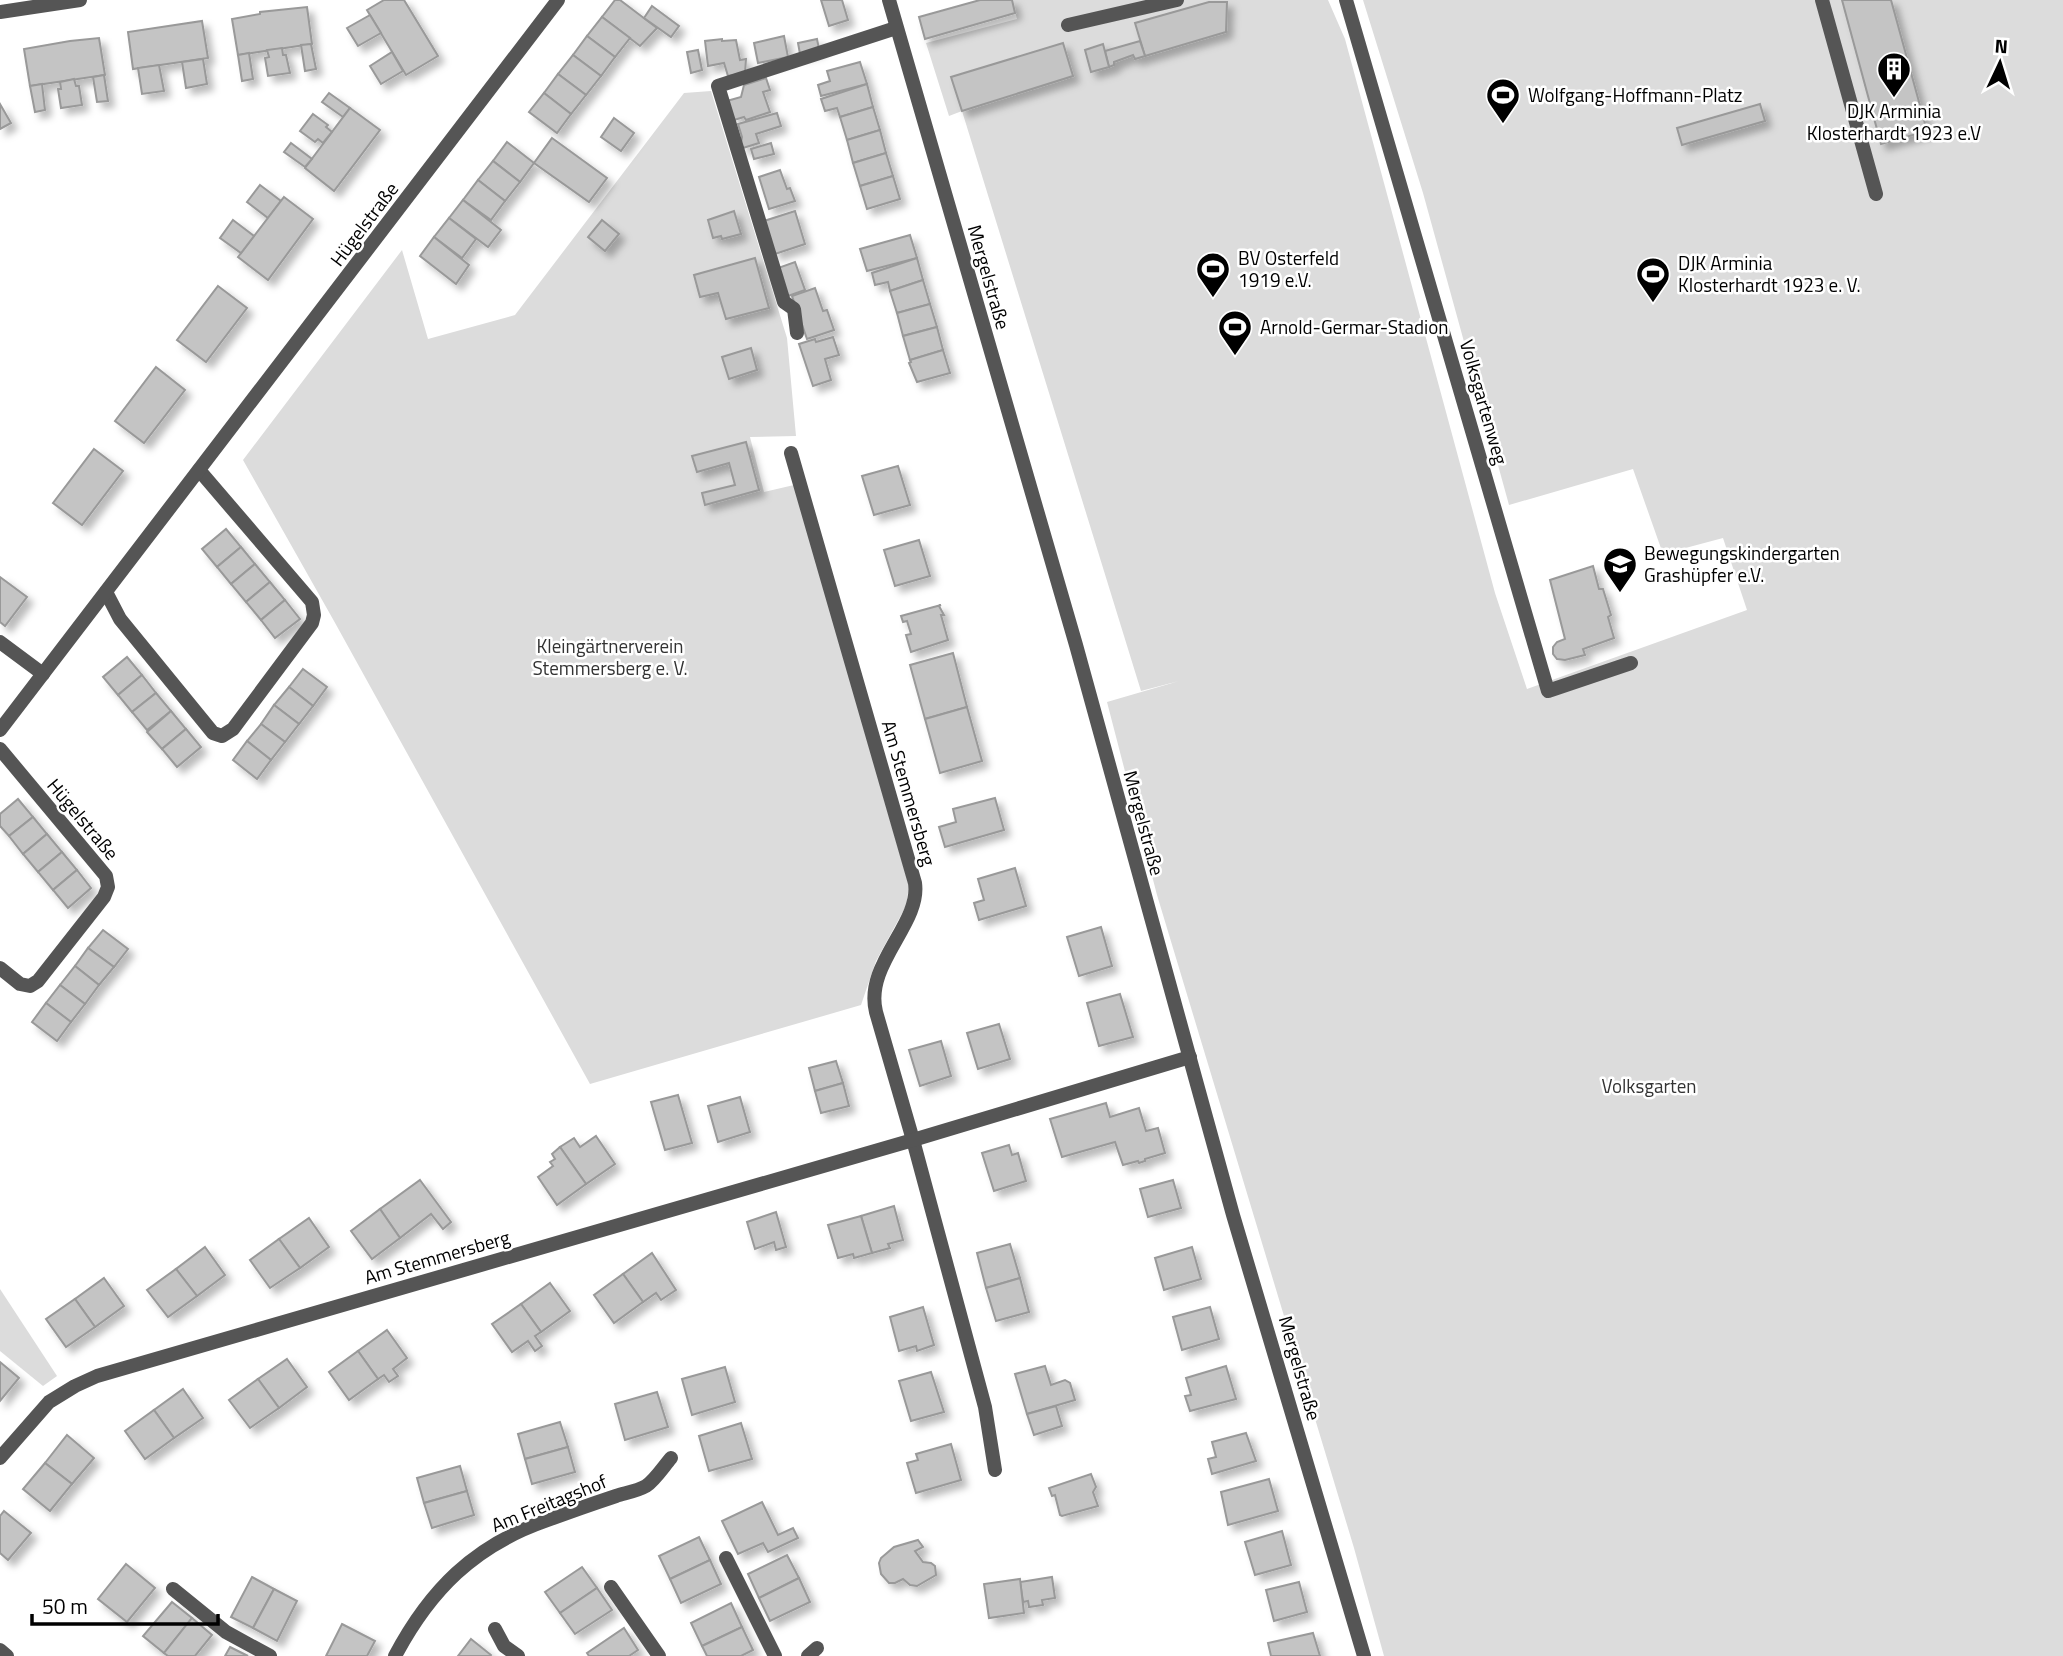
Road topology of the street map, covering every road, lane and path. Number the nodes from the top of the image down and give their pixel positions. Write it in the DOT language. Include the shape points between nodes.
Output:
graph roads {
  1 [pos="80,0"];
  2 [pos="558,0"];
  3 [pos="889,0"];
  4 [pos="1177,0"];
  5 [pos="1346,0"];
  6 [pos="1822,0"];
  7 [pos="9,7"];
  8 [pos="1068,25"];
  9 [pos="896,28"];
  10 [pos="1876,194"];
  11 [pos="797,334"];
  12 [pos="792,453"];
  13 [pos="199,470"];
  14 [pos="106,592"];
  15 [pos="0,642"];
  16 [pos="1631,663"];
  17 [pos="43,674"];
  18 [pos="0,730"];
  19 [pos="0,749"];
  20 [pos="0,968"];
  21 [pos="1190,1057"];
  22 [pos="913,1140"];
  23 [pos="0,1458"];
  24 [pos="671,1458"];
  25 [pos="995,1471"];
  26 [pos="726,1558"];
  27 [pos="611,1587"];
  28 [pos="173,1589"];
  29 [pos="495,1629"];
  30 [pos="0,1650"];
  31 [pos="7,1656"];
  32 [pos="270,1656"];
  33 [pos="396,1656"];
  34 [pos="518,1656"];
  35 [pos="659,1656"];
  36 [pos="775,1656"];
  37 [pos="1364,1656"];
  1 -- 7 [label="street"];
  2 -- 13 [label="street, Hügelstraße"];
  3 -- 9 [label="street, Mergelstraße"];
  4 -- 8 [label="street"];
  5 -- 16 [label="street, Volksgartenweg" via="1548,691"];
  6 -- 10 [label="street"];
  9 -- 11 [label="street" via="718,86 784,302 794,309"];
  9 -- 21 [label="street, Mergelstraße" via="1076,645"];
  12 -- 22 [label="street, Am Stemmersberg" via="915,883 917,895 885,958 873,996"];
  13 -- 14 [label="street, Hügelstraße"];
  13 -- 14 [label="street" via="312,603 314,615 233,729 222,736 213,733 120,619"];
  14 -- 17 [label="street, Hügelstraße"];
  15 -- 17 [label="street"];
  17 -- 18 [label="street, Hügelstraße"];
  19 -- 20 [label="street, Hügelstraße" via="106,876 108,887 38,981 30,986 20,984"];
  21 -- 22 [label="street, Am Stemmersberg"];
  21 -- 37 [label="street, Mergelstraße"];
  22 -- 23 [label="street, Am Stemmersberg" via="97,1376 49,1402"];
  22 -- 25 [label="street, Am Stemmersberg" via="985,1407"];
  24 -- 33 [label="street, Am Freitagshof" via="648,1485 541,1522 480,1554 430,1599"];
  26 -- 36 [label="street"];
  27 -- 35 [label="street"];
  28 -- 32 [label="street" via="226,1632"];
  29 -- 34 [label="street" via="504,1646"];
  30 -- 31 [label="street"];
}
